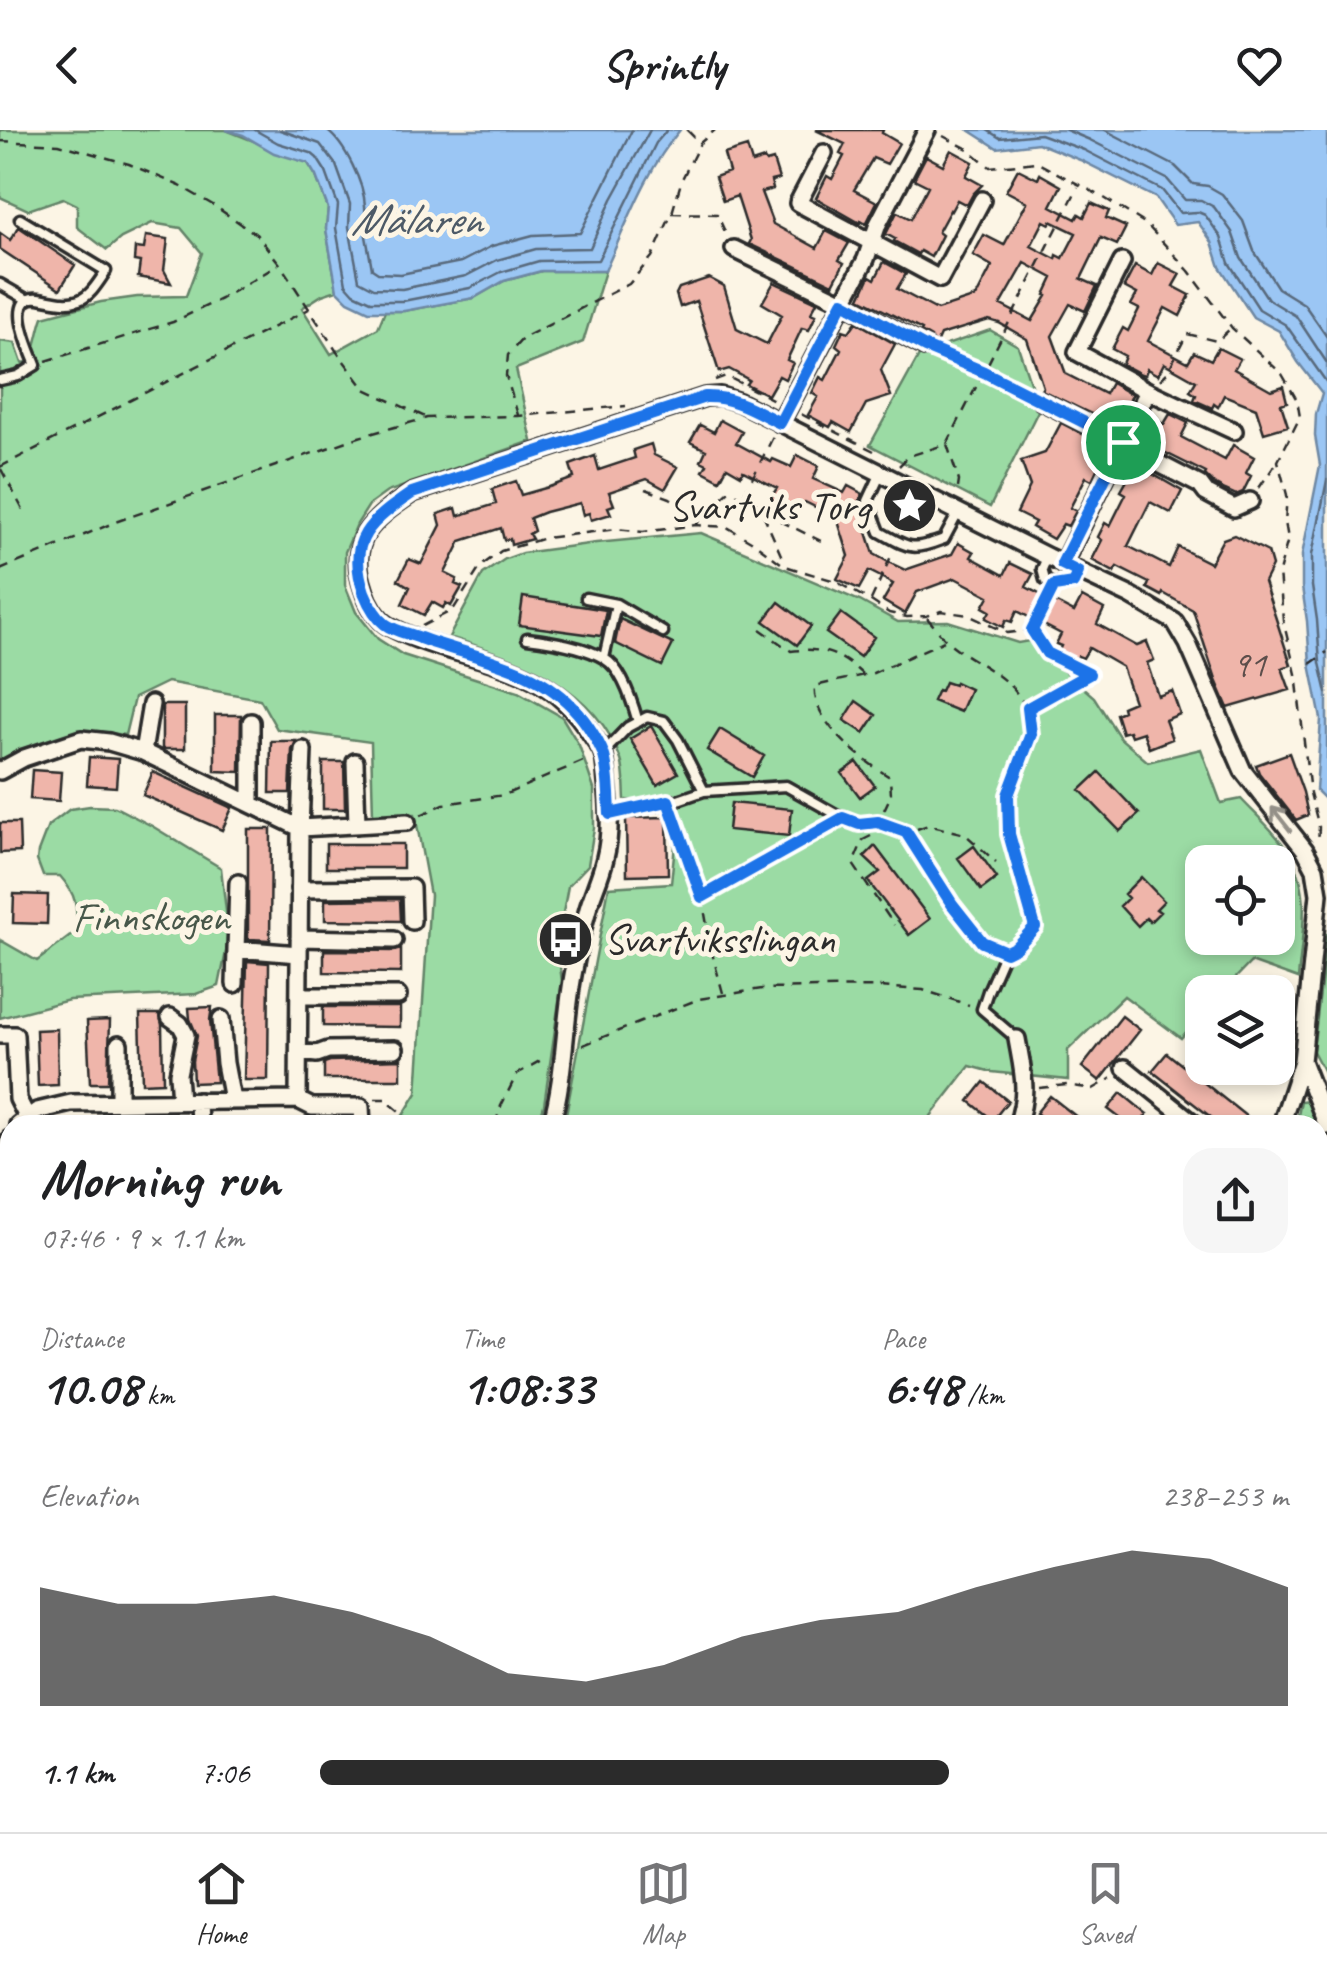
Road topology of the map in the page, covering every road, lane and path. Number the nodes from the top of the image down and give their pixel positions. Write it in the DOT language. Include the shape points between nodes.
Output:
graph roads {
  1 [pos="687,130"];
  2 [pos="715,130"];
  3 [pos="927,130"];
  4 [pos="943,136"];
  5 [pos="0,140"];
  6 [pos="700,144"];
  7 [pos="824,153"];
  8 [pos="1079,184"];
  9 [pos="982,200"];
  10 [pos="672,213"];
  11 [pos="20,219"];
  12 [pos="872,242"];
  13 [pos="734,249"];
  14 [pos="1122,262"];
  15 [pos="280,264"];
  16 [pos="0,284"];
  17 [pos="28,300"];
  18 [pos="843,302"];
  19 [pos="309,310"];
  20 [pos="1232,328"];
  21 [pos="925,347"];
  22 [pos="36,364"];
  23 [pos="984,372"];
  24 [pos="0,380"];
  25 [pos="1148,391"];
  26 [pos="1042,402"];
  27 [pos="625,406"];
  28 [pos="518,416"];
  29 [pos="427,418"];
  30 [pos="780,423"];
  31 [pos="1234,432"];
  32 [pos="1123,442"];
  33 [pos="947,444"];
  34 [pos="909,456"];
  35 [pos="1278,460"];
  36 [pos="0,467"];
  37 [pos="881,473"];
  38 [pos="959,482"];
  39 [pos="646,489"];
  40 [pos="744,496"];
  41 [pos="1250,500"];
  42 [pos="23,510"];
  43 [pos="959,511"];
  44 [pos="763,512"];
  45 [pos="701,517"];
  46 [pos="696,525"];
  47 [pos="821,541"];
  48 [pos="898,542"];
  49 [pos="1055,560"];
  50 [pos="786,566"];
  51 [pos="0,570"];
  52 [pos="1078,572"];
  53 [pos="1054,586"];
  54 [pos="586,598"];
  55 [pos="871,600"];
  56 [pos="616,604"];
  57 [pos="926,616"];
  58 [pos="760,629"];
  59 [pos="1032,630"];
  60 [pos="662,632"];
  61 [pos="406,633"];
  62 [pos="528,638"];
  63 [pos="946,640"];
  64 [pos="1327,652"];
  65 [pos="604,658"];
  66 [pos="1310,664"];
  67 [pos="864,675"];
  68 [pos="151,704"];
  69 [pos="1028,708"];
  70 [pos="251,722"];
  71 [pos="638,722"];
  72 [pos="302,750"];
  73 [pos="143,752"];
  74 [pos="603,753"];
  75 [pos="355,762"];
  76 [pos="0,772"];
  77 [pos="704,790"];
  78 [pos="668,801"];
  79 [pos="251,804"];
  80 [pos="610,814"];
  81 [pos="843,818"];
  82 [pos="406,822"];
  83 [pos="878,822"];
  84 [pos="357,825"];
  85 [pos="891,827"];
  86 [pos="300,828"];
  87 [pos="906,832"];
  88 [pos="996,862"];
  89 [pos="1315,869"];
  90 [pos="238,883"];
  91 [pos="300,889"];
  92 [pos="702,897"];
  93 [pos="412,921"];
  94 [pos="894,925"];
  95 [pos="394,940"];
  96 [pos="299,946"];
  97 [pos="236,950"];
  98 [pos="1006,952"];
  99 [pos="235,984"];
  100 [pos="724,994"];
  101 [pos="299,996"];
  102 [pos="398,996"];
  103 [pos="982,1010"];
  104 [pos="170,1017"];
  105 [pos="221,1019"];
  106 [pos="0,1035"];
  107 [pos="1018,1038"];
  108 [pos="118,1044"];
  109 [pos="583,1045"];
  110 [pos="395,1049"];
  111 [pos="298,1052"];
  112 [pos="549,1056"];
  113 [pos="1302,1061"];
  114 [pos="1125,1068"];
  115 [pos="1025,1090"];
  116 [pos="385,1099"];
  117 [pos="232,1100"];
  118 [pos="180,1101"];
  119 [pos="198,1101"];
  120 [pos="119,1102"];
  121 [pos="305,1104"];
  122 [pos="21,1115"];
  123 [pos="30,1115"];
  124 [pos="199,1115"];
  125 [pos="309,1115"];
  126 [pos="361,1115"];
  127 [pos="404,1115"];
  128 [pos="498,1115"];
  129 [pos="554,1115"];
  130 [pos="1020,1115"];
  131 [pos="1184,1115"];
  132 [pos="1285,1115"];
  133 [pos="1322,1115"];
  1 -- 6 [label="path"];
  2 -- 6 [label="path"];
  3 -- 12 [label="street"];
  4 -- 8 [label="path" via="990,167 1036,162"];
  5 -- 15 [label="path" via="60,144 180,186 256,234"];
  6 -- 10 [label="path"];
  7 -- 12 [label="street" via="798,203"];
  8 -- 20 [label="path" via="1146,224"];
  8 -- 23 [label="path"];
  9 -- 12 [label="street" via="940,279"];
  10 -- 13 [label="path" via="716,214"];
  10 -- 28 [label="path" via="652,257 629,284 522,338 508,355 506,376"];
  11 -- 17 [label="lane" via="106,271 82,300"];
  12 -- 18 [label="street"];
  13 -- 18 [label="street"];
  14 -- 25 [label="street" via="1076,352"];
  15 -- 19 [label="path"];
  15 -- 22 [label="path" via="173,322"];
  16 -- 17 [label="lane"];
  17 -- 22 [label="lane" via="20,328"];
  18 -- 21 [label="street"];
  18 -- 30 [label="street"];
  19 -- 29 [label="path" via="365,390"];
  19 -- 36 [label="path"];
  20 -- 25 [label="path" via="1217,340 1187,334 1167,373"];
  20 -- 35 [label="path" via="1282,374 1297,400 1300,417"];
  21 -- 23 [label="path"];
  22 -- 24 [label="lane"];
  23 -- 26 [label="path"];
  23 -- 33 [label="path"];
  25 -- 31 [label="street"];
  25 -- 32 [label="street"];
  26 -- 32 [label="street"];
  27 -- 28 [label="path"];
  28 -- 29 [label="path"];
  29 -- 51 [label="path" via="118,521"];
  30 -- 37 [label="street"];
  30 -- 40 [label="path"];
  30 -- 61 [label="street" via="739,402 705,397 412,493 380,514 357,554 368,602 385,624"];
  32 -- 41 [label="street" via="1234,508"];
  32 -- 49 [label="street"];
  33 -- 34 [label="path"];
  33 -- 38 [label="path"];
  35 -- 41 [label="path"];
  35 -- 89 [label="path" via="1287,494 1288,539 1279,572 1283,620 1319,827"];
  36 -- 42 [label="path"];
  37 -- 43 [label="street"];
  37 -- 48 [label="lane" via="868,501 880,532"];
  39 -- 45 [label="path"];
  40 -- 44 [label="path"];
  40 -- 45 [label="path" via="729,492"];
  43 -- 48 [label="lane" via="944,539 917,549"];
  43 -- 49 [label="street"];
  44 -- 47 [label="path"];
  44 -- 50 [label="path"];
  45 -- 46 [label="path"];
  46 -- 50 [label="path" via="726,527"];
  46 -- 61 [label="path" via="617,528 501,551 481,566 453,610"];
  48 -- 55 [label="path"];
  49 -- 52 [label="street"];
  49 -- 53 [label="lane" via="1042,569"];
  50 -- 55 [label="path"];
  52 -- 53 [label="lane" via="1073,583"];
  89 -- 52 [label="street, one-way" via="1243,772 1175,622"];
  53 -- 59 [label="path"];
  54 -- 56 [label="lane"];
  55 -- 57 [label="path" via="888,613"];
  56 -- 60 [label="lane"];
  56 -- 65 [label="lane"];
  57 -- 59 [label="path" via="941,611 1007,633"];
  57 -- 63 [label="path"];
  58 -- 67 [label="path" via="790,651 814,648 846,659"];
  59 -- 69 [label="path" via="1047,653 1089,674"];
  61 -- 74 [label="street" via="522,672 578,713"];
  62 -- 65 [label="lane"];
  63 -- 67 [label="path"];
  63 -- 69 [label="path" via="997,672"];
  64 -- 66 [label="path"];
  65 -- 71 [label="lane" via="632,700"];
  67 -- 83 [label="path" via="815,686 814,698 863,760 890,777 891,794"];
  68 -- 73 [label="street"];
  69 -- 98 [label="path" via="1031,734 1008,795 1009,834 1035,927"];
  70 -- 79 [label="street"];
  71 -- 74 [label="lane"];
  71 -- 77 [label="lane" via="664,722"];
  72 -- 86 [label="street"];
  73 -- 76 [label="street" via="81,739"];
  73 -- 79 [label="street"];
  74 -- 80 [label="street"];
  74 -- 82 [label="path" via="504,795 444,804"];
  75 -- 84 [label="street"];
  77 -- 78 [label="lane"];
  77 -- 81 [label="lane" via="786,786"];
  78 -- 80 [label="lane"];
  78 -- 92 [label="path"];
  79 -- 86 [label="street"];
  80 -- 129 [label="street" via="606,857 572,978"];
  81 -- 83 [label="lane"];
  81 -- 92 [label="path"];
  82 -- 84 [label="street"];
  83 -- 85 [label="lane"];
  84 -- 86 [label="street"];
  85 -- 87 [label="lane"];
  85 -- 94 [label="path" via="863,840 853,864"];
  86 -- 91 [label="street"];
  87 -- 88 [label="path" via="928,825 965,834"];
  87 -- 98 [label="lane" via="982,942"];
  89 -- 113 [label="street" via="1319,894"];
  90 -- 97 [label="street"];
  91 -- 93 [label="street" via="410,888"];
  91 -- 96 [label="street"];
  92 -- 100 [label="path"];
  95 -- 96 [label="street"];
  96 -- 97 [label="street"];
  96 -- 101 [label="street"];
  97 -- 99 [label="street"];
  98 -- 103 [label="lane"];
  100 -- 103 [label="path" via="880,987 923,990"];
  100 -- 109 [label="path"];
  101 -- 102 [label="street"];
  101 -- 111 [label="street"];
  103 -- 107 [label="lane"];
  104 -- 118 [label="street" via="186,1036"];
  105 -- 117 [label="street"];
  106 -- 122 [label="street" via="15,1034"];
  107 -- 115 [label="street"];
  108 -- 120 [label="street"];
  110 -- 111 [label="street"];
  111 -- 121 [label="street"];
  112 -- 128 [label="path" via="516,1074"];
  113 -- 132 [label="street"];
  113 -- 133 [label="street"];
  114 -- 115 [label="path" via="1092,1089"];
  114 -- 131 [label="street"];
  115 -- 130 [label="street"];
  116 -- 127 [label="path"];
  117 -- 119 [label="street"];
  117 -- 121 [label="street"];
  118 -- 119 [label="street"];
  118 -- 120 [label="street"];
  119 -- 124 [label="street"];
  120 -- 123 [label="street"];
  121 -- 125 [label="street"];
  121 -- 126 [label="street" via="361,1107"];
}
